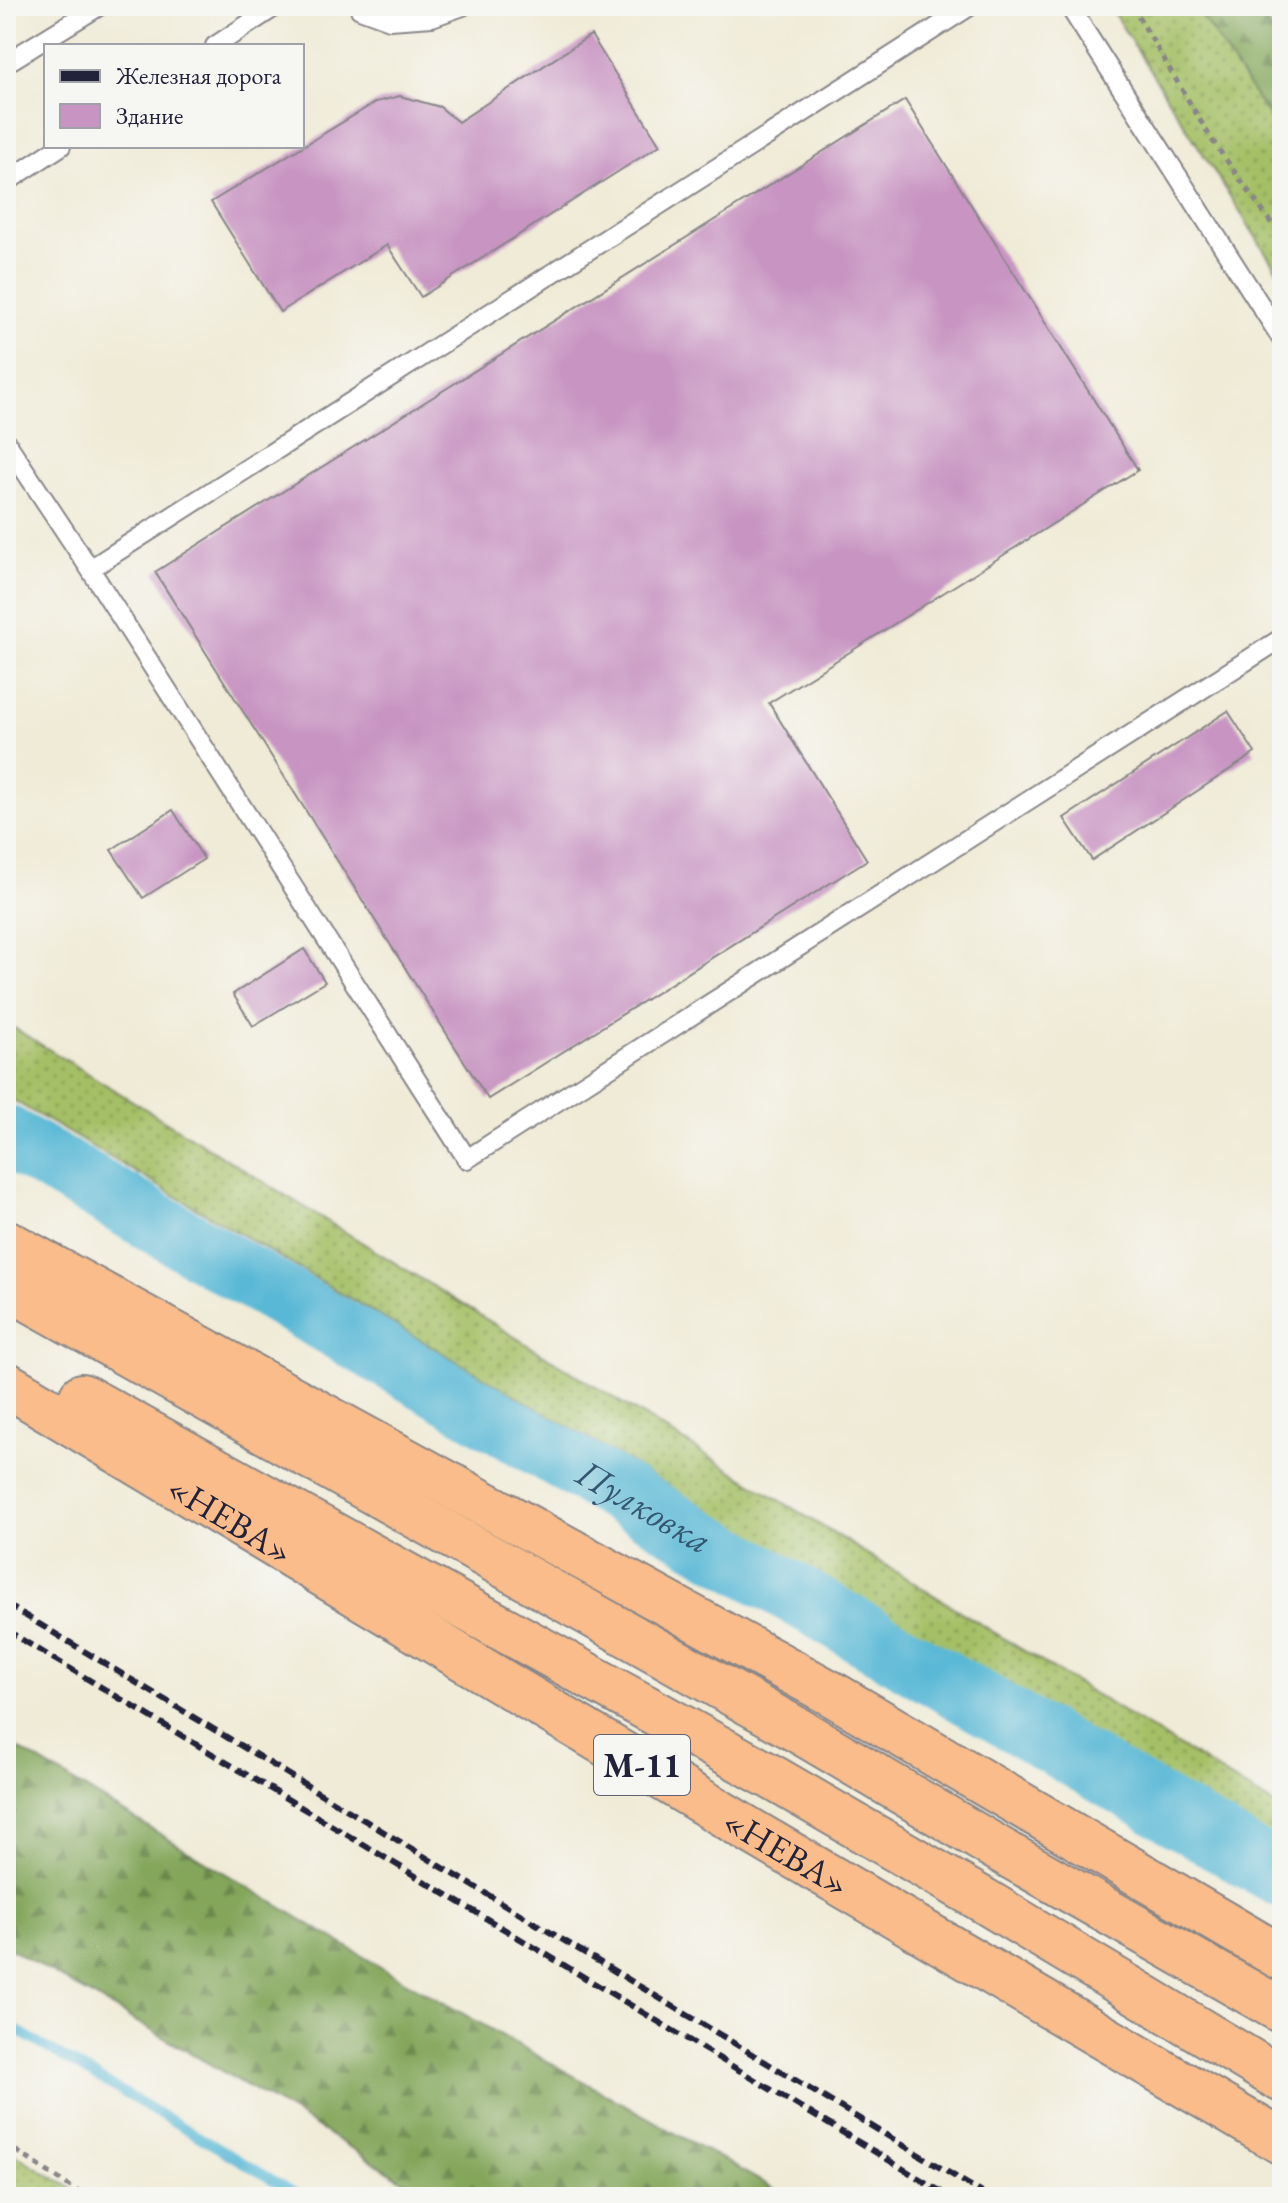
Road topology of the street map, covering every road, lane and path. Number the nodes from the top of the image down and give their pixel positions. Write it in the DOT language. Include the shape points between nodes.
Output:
graph roads {
  1 [pos="99,6"];
  2 [pos="276,6"];
  3 [pos="359,6"];
  4 [pos="463,6"];
  5 [pos="970,6"];
  6 [pos="1069,6"];
  7 [pos="1132,6"];
  8 [pos="218,44"];
  9 [pos="6,63"];
  10 [pos="58,148"];
  11 [pos="6,182"];
  12 [pos="1282,238"];
  13 [pos="1282,339"];
  14 [pos="6,442"];
  15 [pos="90,569"];
  16 [pos="1282,638"];
  17 [pos="6,1242"];
  18 [pos="6,1286"];
  19 [pos="6,1354"];
  20 [pos="6,1384"];
  21 [pos="1282,1958"];
  22 [pos="1282,2011"];
  23 [pos="1282,2080"];
  24 [pos="1282,2142"];
  25 [pos="6,2144"];
  26 [pos="86,2197"];
  1 -- 9 [label="lane"];
  2 -- 8 [label="lane"];
  3 -- 4 [label="lane" via="390,20 432,17"];
  5 -- 15 [label="lane"];
  6 -- 13 [label="lane"];
  7 -- 12 [label="path" via="1212,140"];
  10 -- 11 [label="lane"];
  14 -- 15 [label="lane"];
  15 -- 16 [label="lane" via="467,1159"];
  17 -- 21 [label="highway" via="834,1695"];
  18 -- 22 [label="highway" via="801,1732"];
  19 -- 23 [label="highway, «НЕВА» / М-11" via="775,1779"];
  20 -- 24 [label="highway, «НЕВА» / М-11"];
  25 -- 26 [label="path"];
}
